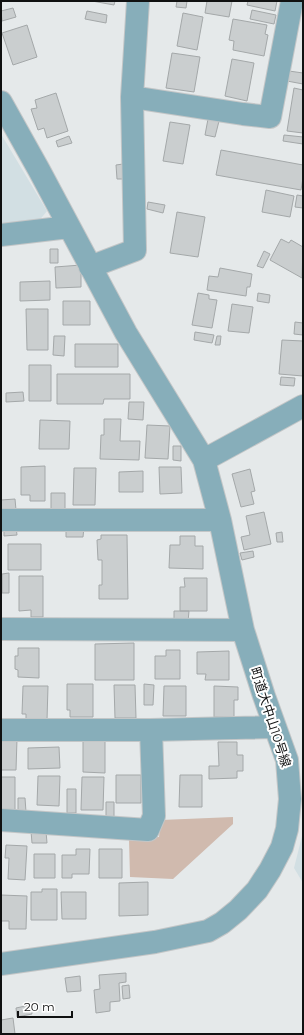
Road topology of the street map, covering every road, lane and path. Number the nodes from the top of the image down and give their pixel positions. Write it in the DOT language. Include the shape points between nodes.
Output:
graph roads {
  1 [pos="138,1"];
  2 [pos="292,1"];
  3 [pos="132,96"];
  4 [pos="1,102"];
  5 [pos="69,227"];
  6 [pos="1,235"];
  7 [pos="90,267"];
  8 [pos="303,406"];
  9 [pos="204,460"];
  10 [pos="1,520"];
  11 [pos="220,520"];
  12 [pos="1,629"];
  13 [pos="243,630"];
  14 [pos="275,728"];
  15 [pos="1,730"];
  16 [pos="150,730"];
  17 [pos="1,820"];
  18 [pos="1,964"];
  1 -- 3 [label="street"];
  2 -- 3 [label="street" via="270,117"];
  3 -- 7 [label="street" via="135,250"];
  4 -- 5 [label="street, 町道大中山10号線"];
  5 -- 6 [label="street"];
  5 -- 7 [label="street, 町道大中山10号線"];
  7 -- 9 [label="street, 町道大中山10号線" via="126,333"];
  8 -- 9 [label="street"];
  9 -- 11 [label="street, 町道大中山10号線"];
  10 -- 11 [label="street"];
  11 -- 13 [label="street, 町道大中山10号線"];
  12 -- 13 [label="street"];
  13 -- 14 [label="street, 町道大中山10号線"];
  14 -- 16 [label="street"];
  14 -- 18 [label="street, 町道大中山10号線" via="287,760 290,798 287,829 282,847 270,870 257,890 238,910 208,931 155,942"];
  15 -- 16 [label="street"];
  16 -- 17 [label="street" via="154,816 148,830"];
}
